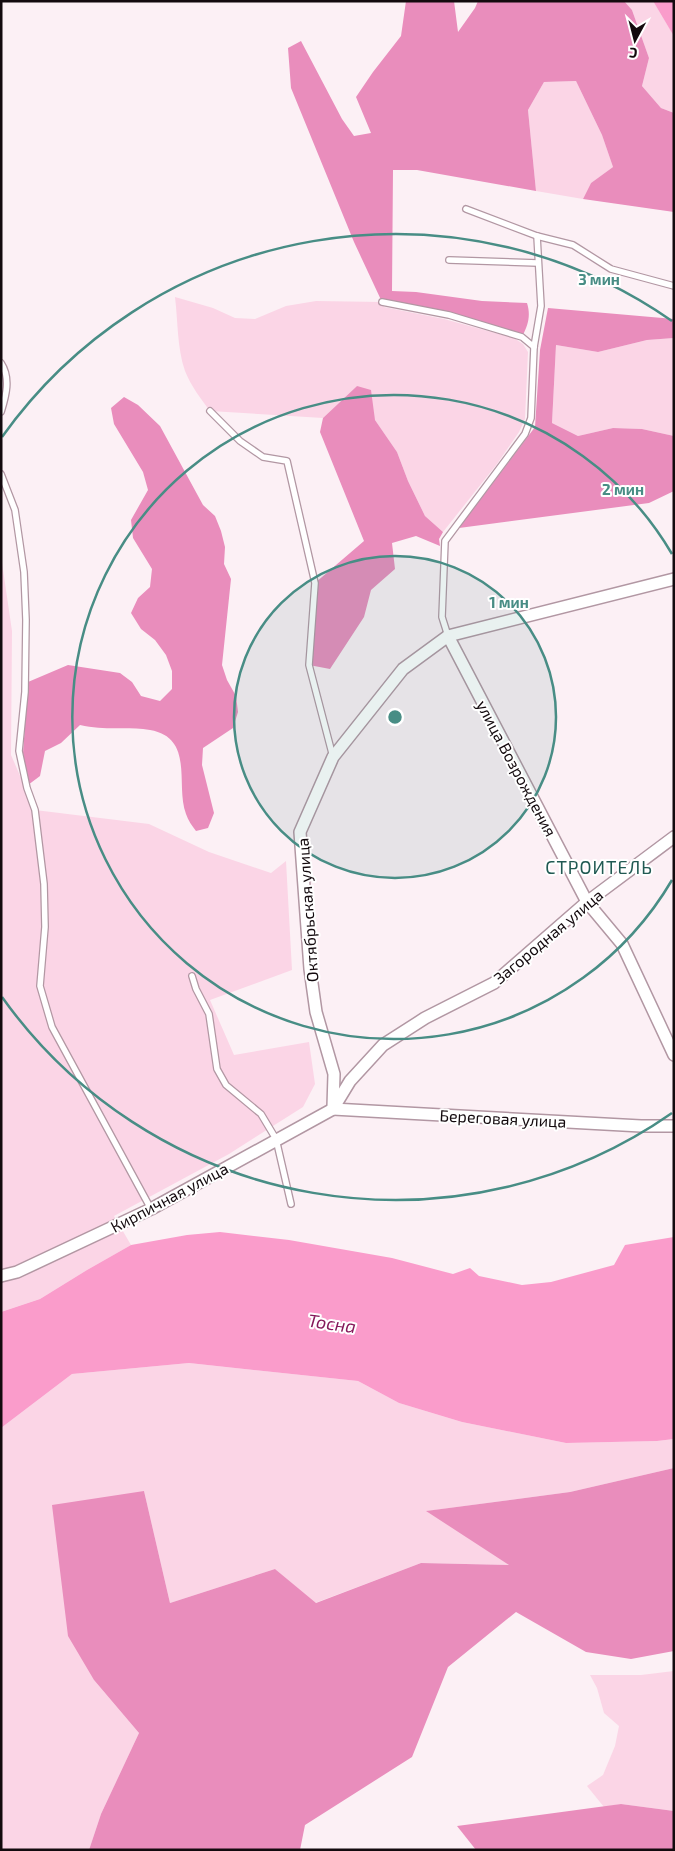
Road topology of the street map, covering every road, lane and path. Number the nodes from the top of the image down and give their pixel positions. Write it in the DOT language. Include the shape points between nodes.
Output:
graph roads {
  1 [pos="466,209"];
  2 [pos="536,236"];
  3 [pos="449,260"];
  4 [pos="538,263"];
  5 [pos="674,286"];
  6 [pos="382,302"];
  7 [pos="534,347"];
  8 [pos="1,363"];
  9 [pos="210,411"];
  10 [pos="1,412"];
  11 [pos="1,474"];
  12 [pos="674,579"];
  13 [pos="448,636"];
  14 [pos="333,757"];
  15 [pos="674,837"];
  16 [pos="587,902"];
  17 [pos="192,976"];
  18 [pos="674,1056"];
  19 [pos="333,1109"];
  20 [pos="674,1126"];
  21 [pos="276,1139"];
  22 [pos="291,1204"];
  23 [pos="151,1209"];
  24 [pos="1,1276"];
  1 -- 2 [label="lane"];
  2 -- 4 [label="lane"];
  2 -- 5 [label="lane" via="573,245 611,269"];
  3 -- 4 [label="lane"];
  4 -- 7 [label="lane" via="542,306"];
  6 -- 7 [label="lane" via="449,315 522,337"];
  7 -- 13 [label="lane" via="531,418 525,434 445,541 442,617"];
  8 -- 10 [label="lane" via="7,372 6,398"];
  9 -- 14 [label="lane" via="240,441 263,457 287,461 315,583 309,665"];
  11 -- 23 [label="lane" via="15,510 24,572 25,683 19,751 35,810 44,884 45,927 40,986 52,1027"];
  12 -- 13 [label="street, Октябрьская улица"];
  13 -- 14 [label="street, Октябрьская улица" via="403,669"];
  13 -- 16 [label="street, улица Возрождения"];
  14 -- 19 [label="street, Октябрьская улица" via="300,832 310,968 316,1012 334,1074"];
  15 -- 16 [label="street, Загородная улица"];
  16 -- 18 [label="street, улица Возрождения" via="622,944"];
  16 -- 19 [label="street, Загородная улица" via="494,983 425,1018 383,1045 350,1081"];
  17 -- 21 [label="lane" via="209,1014 217,1069 226,1085 262,1114"];
  19 -- 20 [label="street, Береговая улица"];
  19 -- 21 [label="street, Кирпичная улица"];
  21 -- 22 [label="lane"];
  21 -- 23 [label="street, Кирпичная улица"];
  23 -- 24 [label="street, Кирпичная улица" via="17,1272"];
}
